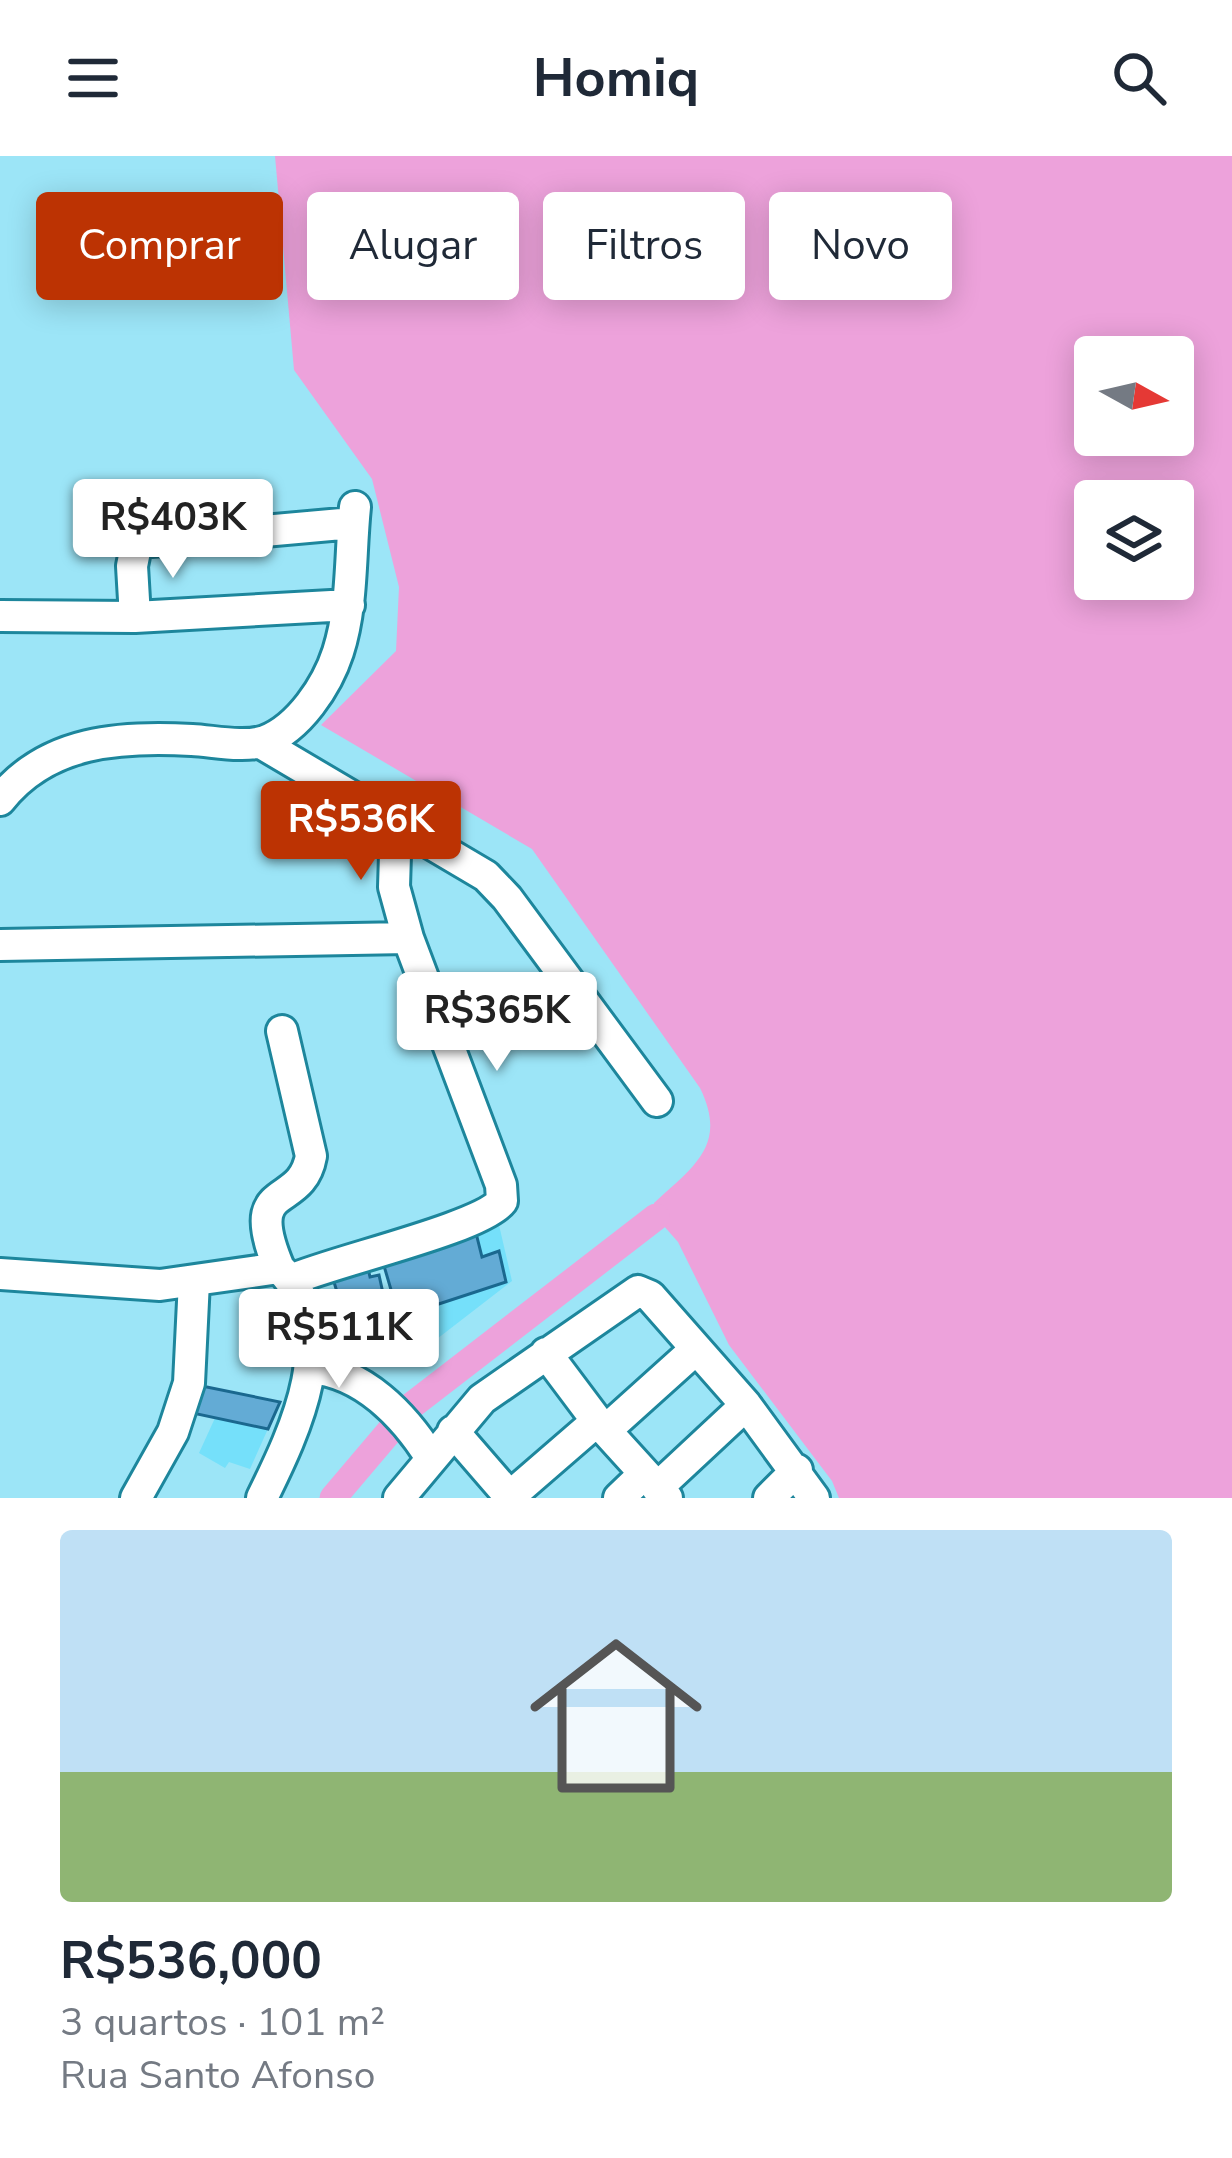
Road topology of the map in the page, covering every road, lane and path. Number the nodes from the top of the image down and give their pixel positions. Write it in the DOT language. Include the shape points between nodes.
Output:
graph roads {
  1 [pos="349,604"];
  2 [pos="0,616"];
  3 [pos="135,616"];
  4 [pos="261,743"];
  5 [pos="0,800"];
  6 [pos="396,821"];
  7 [pos="408,938"];
  8 [pos="0,945"];
  9 [pos="283,1031"];
  10 [pos="657,1101"];
  11 [pos="279,1263"];
  12 [pos="0,1274"];
  13 [pos="194,1281"];
  14 [pos="696,1349"];
  15 [pos="546,1353"];
  16 [pos="310,1368"];
  17 [pos="746,1405"];
  18 [pos="601,1426"];
  19 [pos="453,1431"];
  20 [pos="423,1444"];
  21 [pos="797,1470"];
  22 [pos="656,1487"];
  23 [pos="136,1498"];
  24 [pos="262,1498"];
  25 [pos="399,1498"];
  26 [pos="509,1498"];
  27 [pos="619,1498"];
  28 [pos="769,1498"];
  29 [pos="814,1498"];
  1 -- 3 [label="street"];
  1 -- 3 [label="street" via="354,515 140,542 132,566"];
  1 -- 4 [label="street" via="332,671 300,717"];
  2 -- 3 [label="street"];
  4 -- 5 [label="street" via="120,739 84,746 40,764"];
  4 -- 6 [label="street"];
  6 -- 7 [label="street" via="394,886"];
  6 -- 10 [label="street" via="497,887"];
  7 -- 8 [label="street"];
  7 -- 11 [label="street" via="501,1185 498,1207 325,1265"];
  9 -- 11 [label="street" via="310,1156 298,1182 267,1209"];
  11 -- 13 [label="street"];
  11 -- 16 [label="street" via="308,1315"];
  12 -- 13 [label="street"];
  13 -- 23 [label="street" via="189,1383"];
  14 -- 15 [label="street" via="642,1292"];
  14 -- 17 [label="street"];
  14 -- 18 [label="street"];
  15 -- 18 [label="street"];
  15 -- 19 [label="street"];
  16 -- 20 [label="street" via="362,1383"];
  16 -- 24 [label="street"];
  17 -- 21 [label="street"];
  17 -- 22 [label="street"];
  18 -- 22 [label="street"];
  18 -- 26 [label="street"];
  19 -- 20 [label="street"];
  19 -- 26 [label="street"];
  20 -- 25 [label="street"];
  21 -- 28 [label="street"];
  21 -- 29 [label="street"];
  22 -- 27 [label="street"];
}
